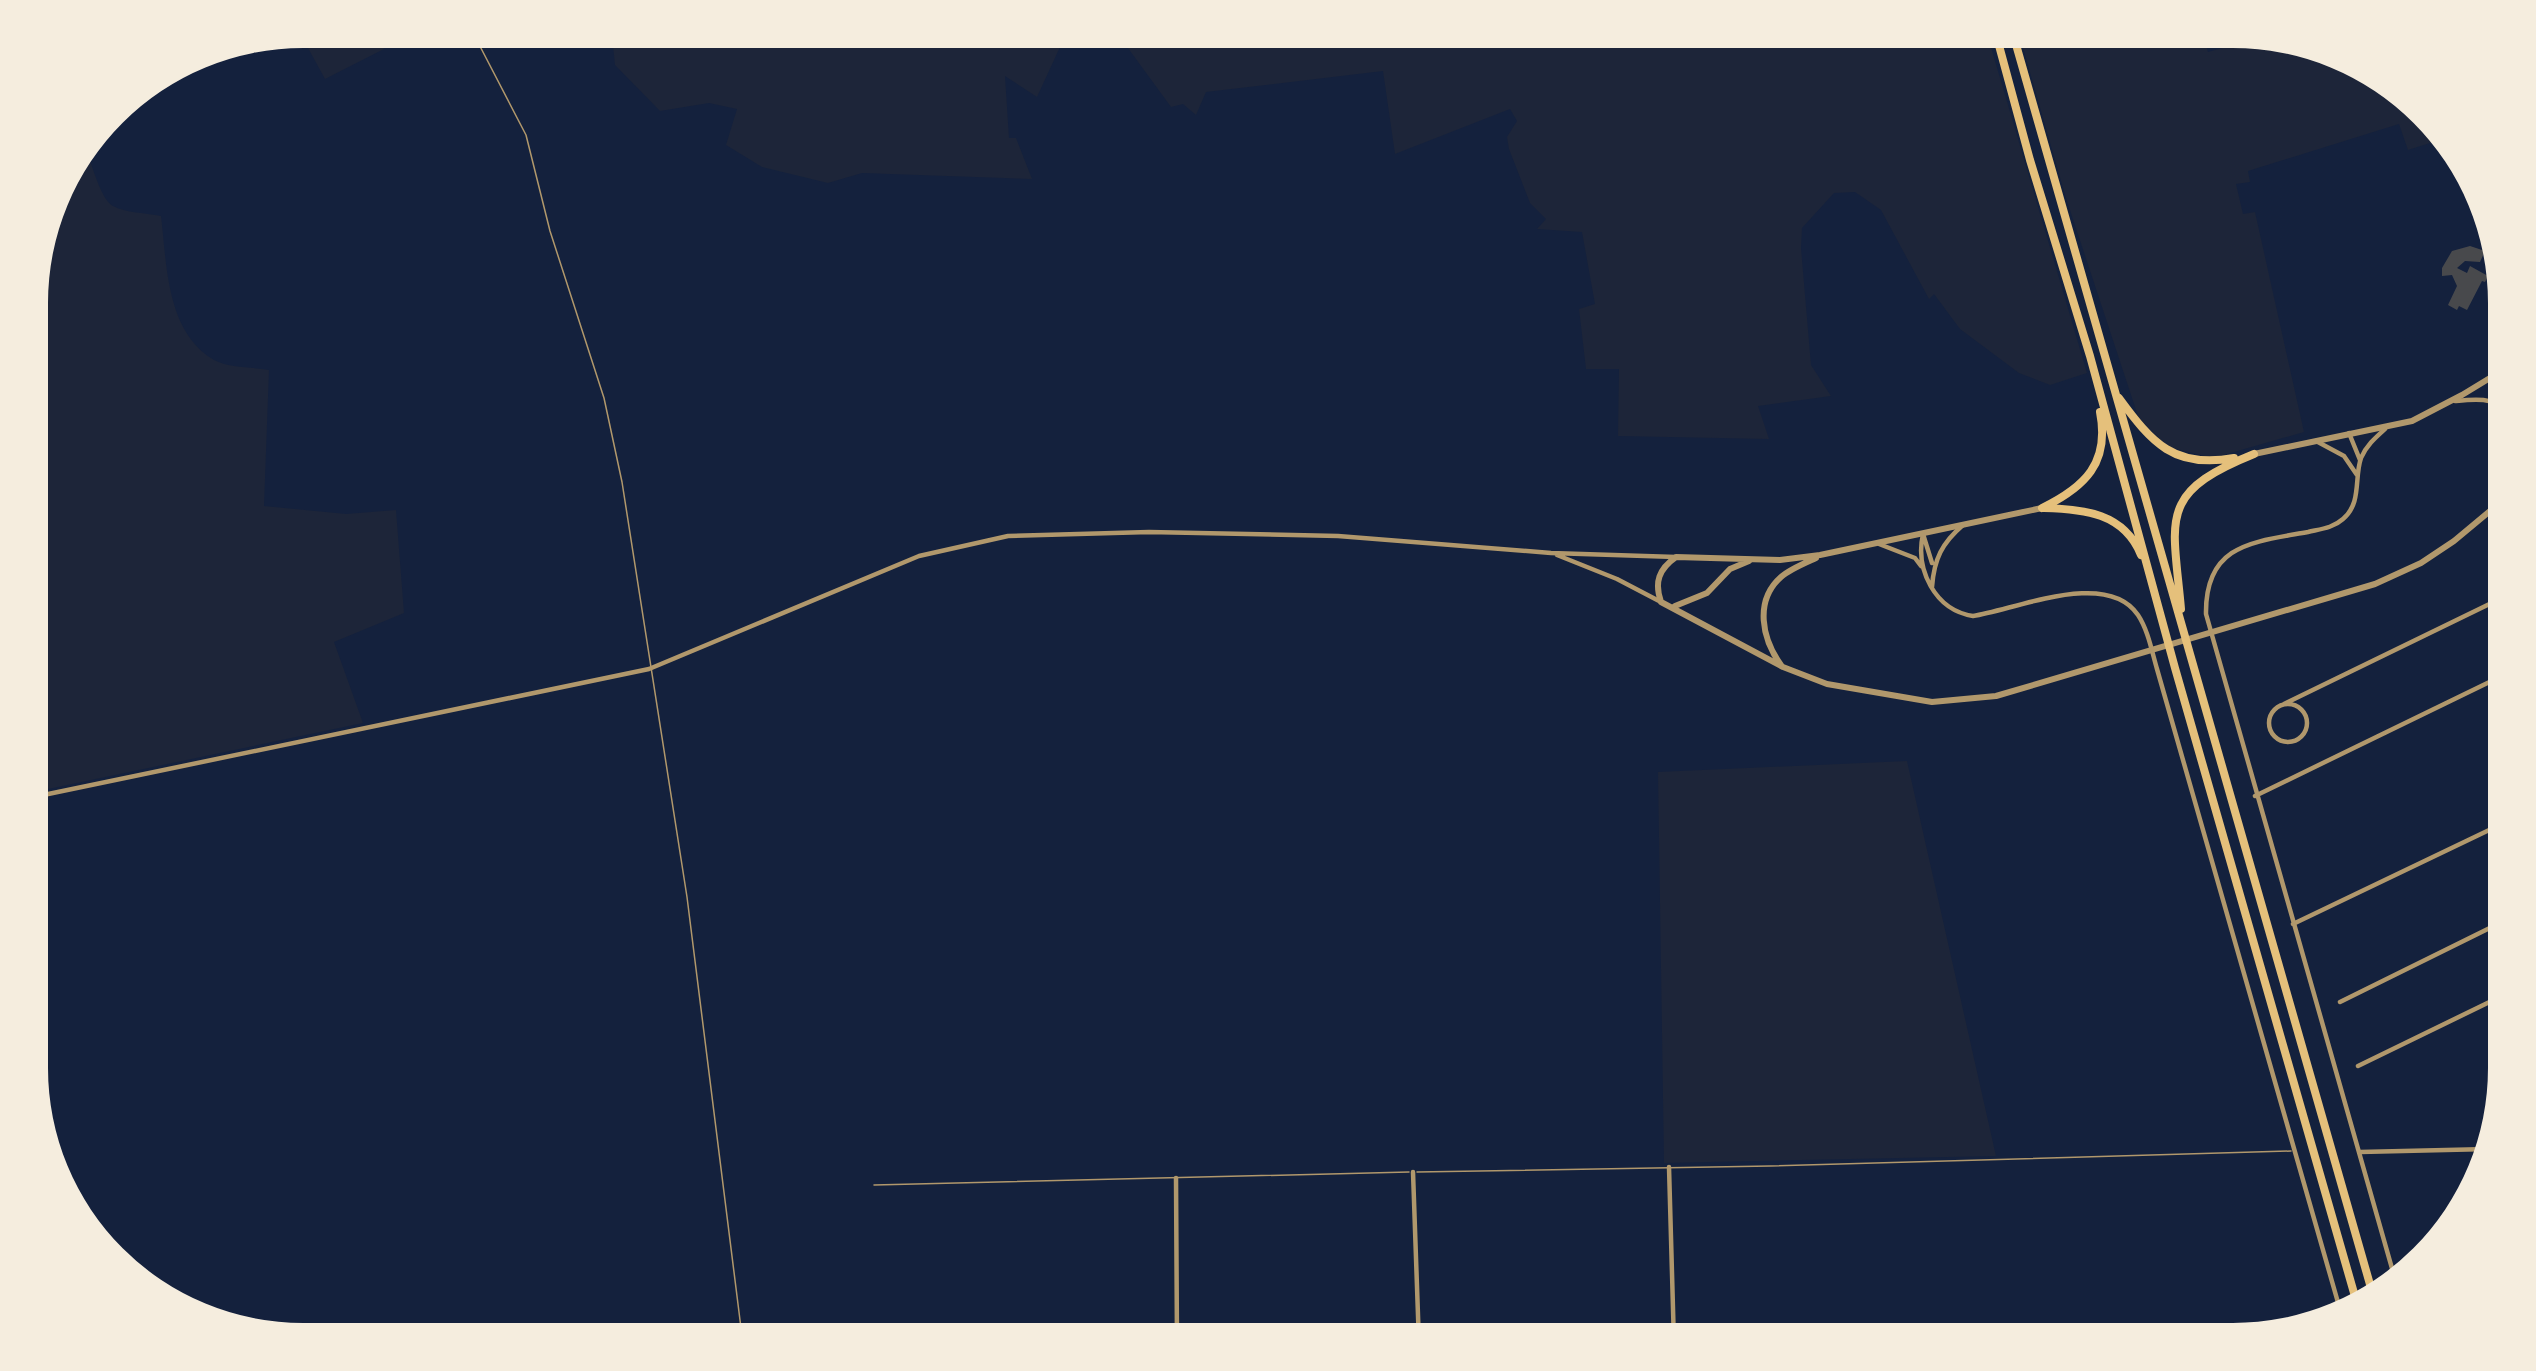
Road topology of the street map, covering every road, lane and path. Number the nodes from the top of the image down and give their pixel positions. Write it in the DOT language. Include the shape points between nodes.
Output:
graph roads {
  1 [pos="481,48"];
  2 [pos="2000,48"];
  3 [pos="2018,48"];
  4 [pos="2090,356"];
  5 [pos="2488,379"];
  6 [pos="2114,391"];
  7 [pos="2488,401"];
  8 [pos="2450,402"];
  9 [pos="2388,426"];
  10 [pos="2350,433"];
  11 [pos="2314,440"];
  12 [pos="2254,454"];
  13 [pos="2348,460"];
  14 [pos="2360,460"];
  15 [pos="2357,475"];
  16 [pos="2042,508"];
  17 [pos="2488,513"];
  18 [pos="1963,525"];
  19 [pos="1922,534"];
  20 [pos="1879,544"];
  21 [pos="1551,553"];
  22 [pos="1820,555"];
  23 [pos="1676,557"];
  24 [pos="1751,560"];
  25 [pos="1922,568"];
  26 [pos="1934,569"];
  27 [pos="1932,586"];
  28 [pos="2158,598"];
  29 [pos="1661,602"];
  30 [pos="2488,605"];
  31 [pos="1671,607"];
  32 [pos="2182,625"];
  33 [pos="1783,668"];
  34 [pos="649,669"];
  35 [pos="2488,683"];
  36 [pos="2284,704"];
  37 [pos="48,794"];
  38 [pos="2255,796"];
  39 [pos="2488,830"];
  40 [pos="2293,924"];
  41 [pos="2488,929"];
  42 [pos="2340,1002"];
  43 [pos="2488,1003"];
  44 [pos="2358,1066"];
  45 [pos="2474,1149"];
  46 [pos="2295,1150"];
  47 [pos="2360,1152"];
  48 [pos="1669,1167"];
  49 [pos="1413,1172"];
  50 [pos="1176,1178"];
  51 [pos="874,1185"];
  52 [pos="2392,1267"];
  53 [pos="2370,1283"];
  54 [pos="2354,1292"];
  55 [pos="2337,1300"];
  56 [pos="1418,1322"];
  57 [pos="1673,1322"];
  58 [pos="740,1323"];
  59 [pos="1178,1323"];
  1 -- 34 [label="lane" via="526,135 604,398"];
  2 -- 4 [label="highway"];
  3 -- 6 [label="highway"];
  4 -- 16 [label="highway" via="2100,454 2081,484"];
  4 -- 28 [label="highway"];
  5 -- 8 [label="street"];
  6 -- 12 [label="highway" via="2162,448 2200,461"];
  6 -- 32 [label="highway"];
  7 -- 8 [label="street"];
  8 -- 9 [label="street"];
  9 -- 10 [label="street"];
  9 -- 14 [label="street"];
  10 -- 11 [label="street"];
  10 -- 13 [label="street"];
  10 -- 14 [label="street"];
  11 -- 12 [label="street"];
  11 -- 13 [label="street"];
  12 -- 32 [label="highway" via="2201,479 2179,511 2173,547"];
  13 -- 15 [label="street"];
  14 -- 15 [label="street"];
  15 -- 38 [label="street" via="2355,501 2342,520 2244,544 2209,582 2206,614"];
  16 -- 18 [label="street"];
  16 -- 28 [label="highway" via="2100,514 2121,525"];
  17 -- 33 [label="street" via="2455,542 2375,584 1996,696 1932,702"];
  18 -- 19 [label="street"];
  18 -- 26 [label="street" via="1939,550"];
  19 -- 20 [label="street"];
  19 -- 25 [label="street"];
  19 -- 26 [label="street"];
  20 -- 22 [label="street"];
  20 -- 25 [label="street"];
  21 -- 23 [label="street"];
  21 -- 29 [label="street"];
  21 -- 34 [label="street" via="1338,536 1008,536 919,556"];
  22 -- 24 [label="street"];
  22 -- 33 [label="street" via="1769,593 1764,635"];
  23 -- 24 [label="street"];
  23 -- 29 [label="street" via="1660,572"];
  24 -- 31 [label="street"];
  25 -- 27 [label="street"];
  26 -- 27 [label="street"];
  27 -- 46 [label="street" via="1940,601 1973,616 2099,591 2140,617"];
  28 -- 54 [label="highway"];
  29 -- 31 [label="street"];
  30 -- 36 [label="street"];
  31 -- 33 [label="street"];
  32 -- 53 [label="highway"];
  34 -- 37 [label="street"];
  34 -- 58 [label="lane" via="687,897"];
  35 -- 38 [label="street"];
  36 -- 36 [label="street" via="2270,727 2292,742 2307,718"];
  38 -- 40 [label="street"];
  39 -- 40 [label="street"];
  40 -- 47 [label="street"];
  41 -- 42 [label="street"];
  43 -- 44 [label="street"];
  45 -- 47 [label="street"];
  46 -- 48 [label="lane"];
  46 -- 55 [label="street"];
  47 -- 52 [label="street"];
  48 -- 49 [label="lane"];
  48 -- 57 [label="street"];
  49 -- 50 [label="lane"];
  49 -- 56 [label="street"];
  50 -- 51 [label="lane"];
  50 -- 59 [label="street"];
}
